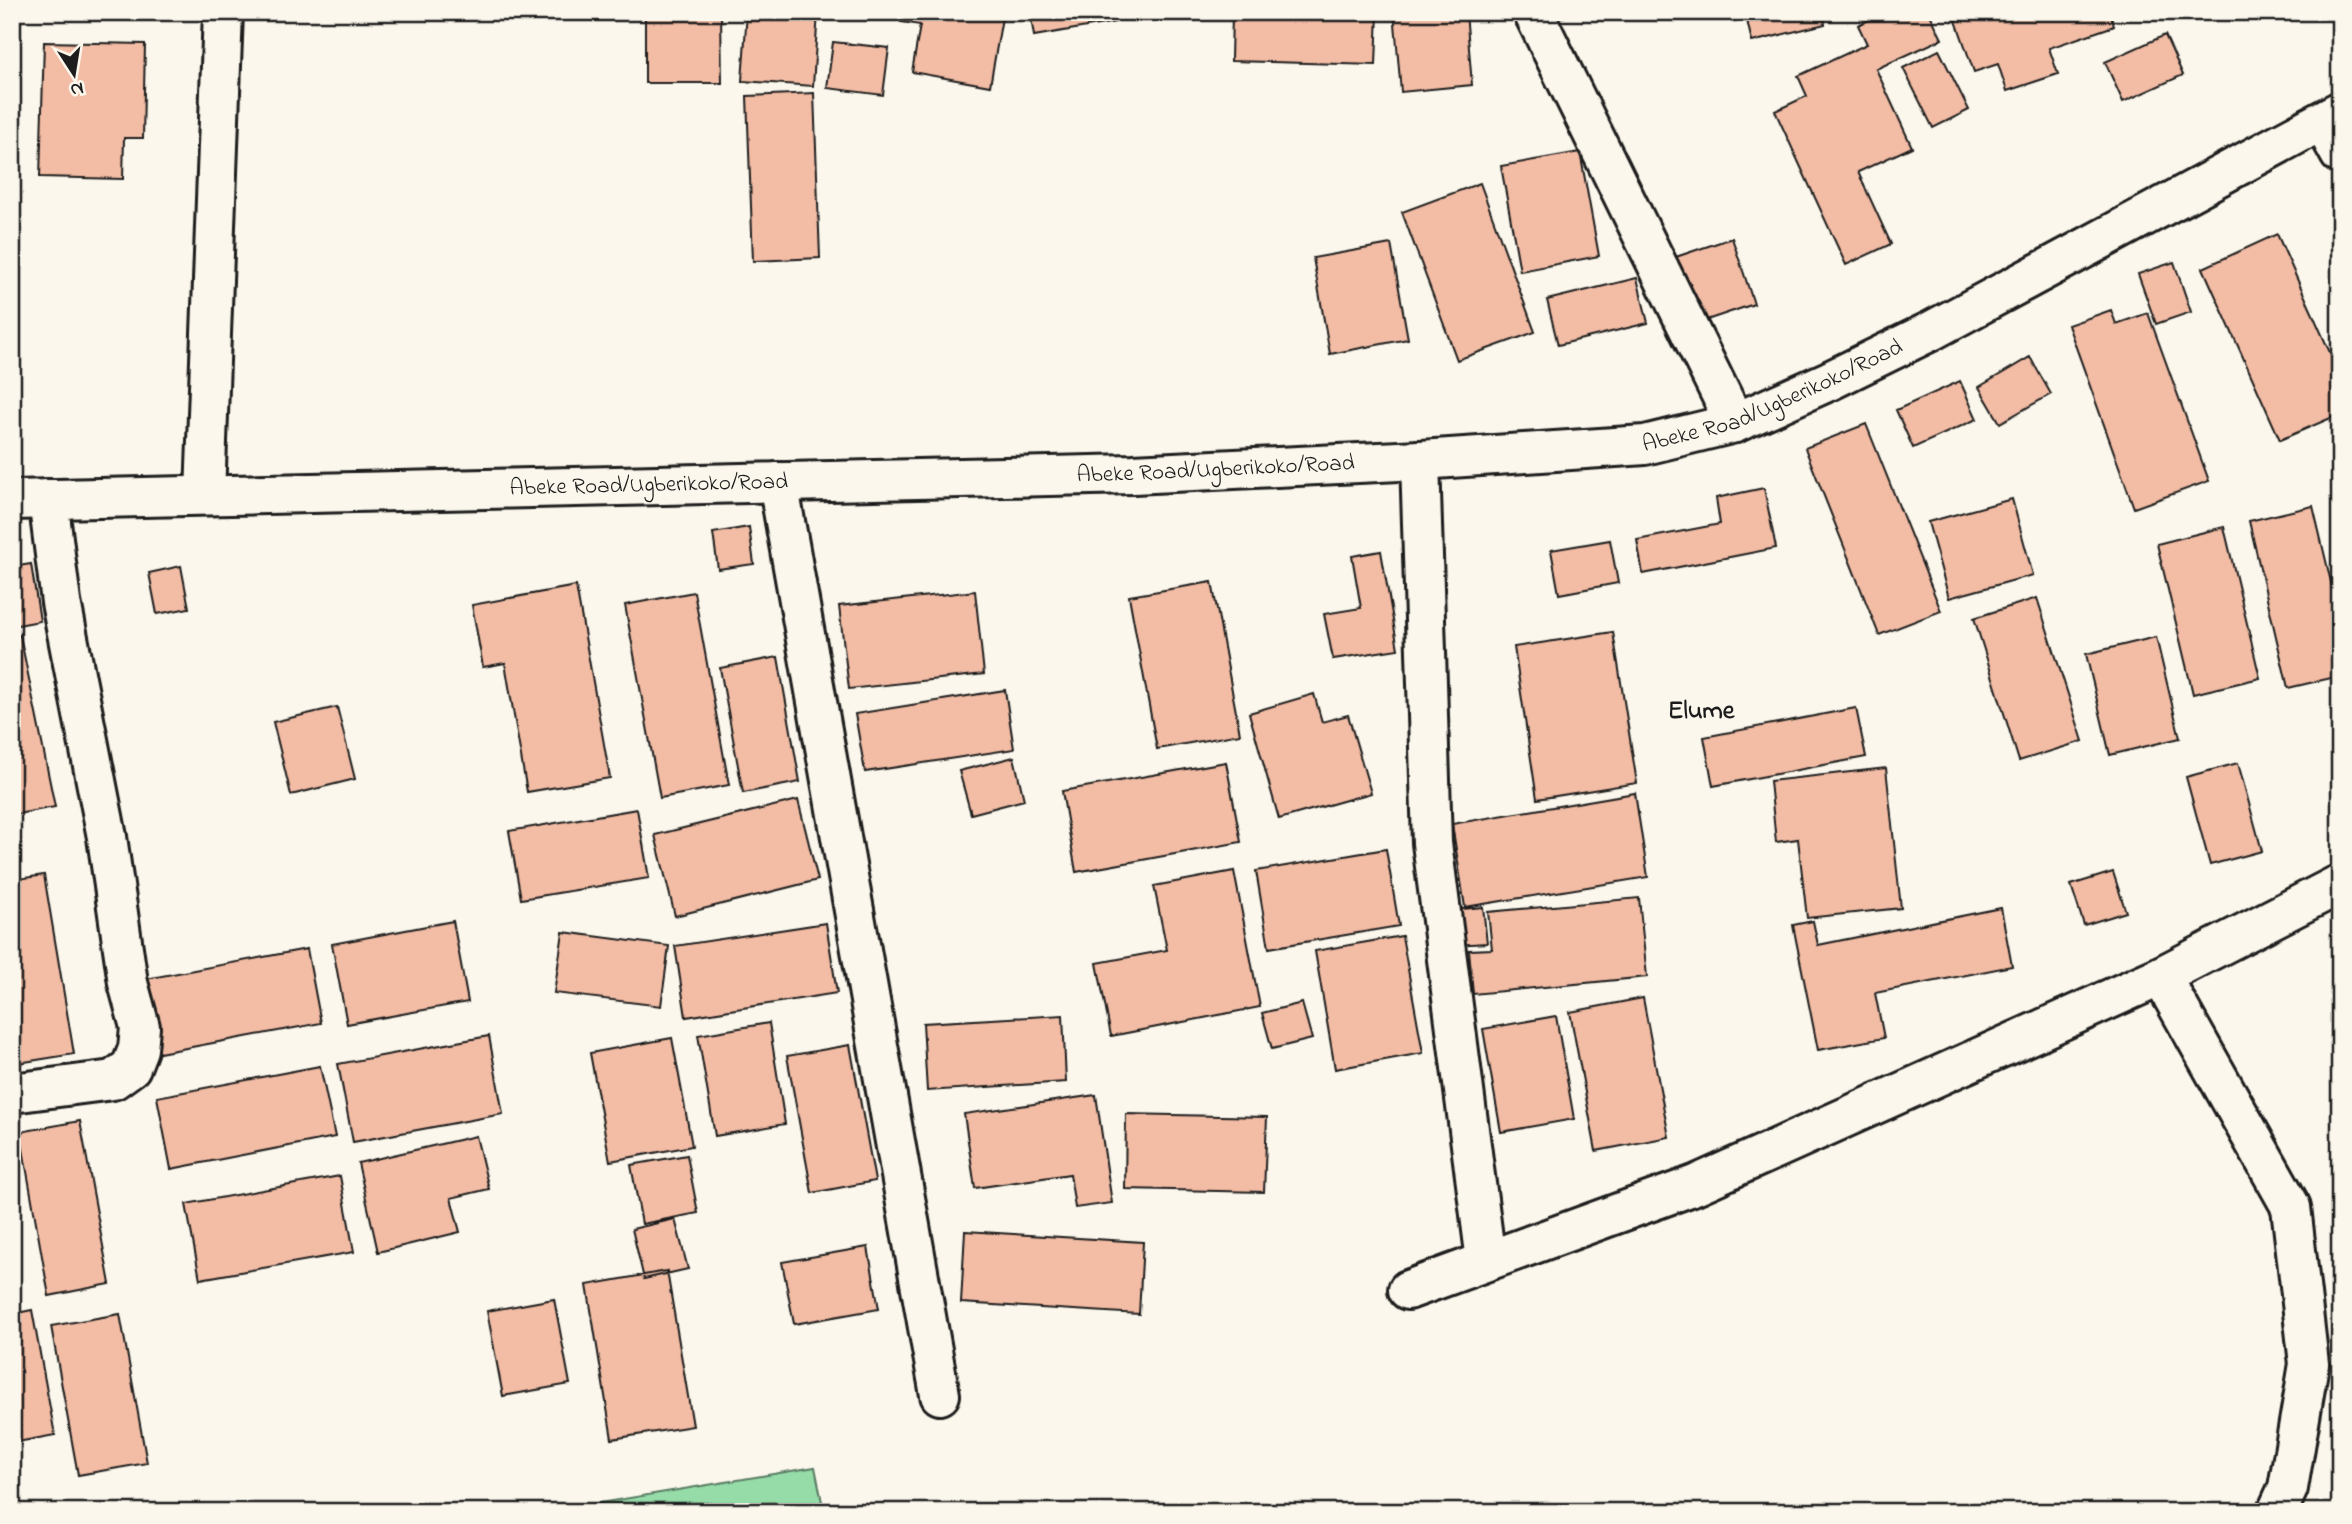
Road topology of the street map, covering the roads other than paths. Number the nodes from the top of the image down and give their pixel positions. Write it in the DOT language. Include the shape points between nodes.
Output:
graph roads {
  1 [pos="223,12"];
  2 [pos="1533,12"];
  3 [pos="2331,116"];
  4 [pos="2340,155"];
  5 [pos="1735,423"];
  6 [pos="1420,460"];
  7 [pos="778,482"];
  8 [pos="205,495"];
  9 [pos="30,499"];
  10 [pos="2340,884"];
  11 [pos="2161,976"];
  12 [pos="12,1093"];
  13 [pos="1486,1261"];
  14 [pos="1408,1290"];
  15 [pos="940,1395"];
  16 [pos="2277,1512"];
  1 -- 8 [label="street"];
  2 -- 5 [label="street"];
  3 -- 4 [label="street"];
  3 -- 5 [label="street, Abeke Road/Ugberikoko/Road" via="1931,331"];
  5 -- 6 [label="street, Abeke Road/Ugberikoko/Road" via="1645,445"];
  6 -- 7 [label="street, Abeke Road/Ugberikoko/Road" via="1133,474"];
  6 -- 13 [label="street" via="1432,843"];
  7 -- 8 [label="street, Abeke Road/Ugberikoko/Road"];
  7 -- 15 [label="street"];
  8 -- 9 [label="street, Abeke Road/Ugberikoko/Road"];
  9 -- 12 [label="street" via="61,602 107,837 128,983 140,1027 131,1067 113,1080"];
  10 -- 11 [label="street"];
  11 -- 13 [label="street" via="1695,1185"];
  11 -- 16 [label="street" via="2291,1207 2309,1364 2288,1488"];
  13 -- 14 [label="street"];
}
